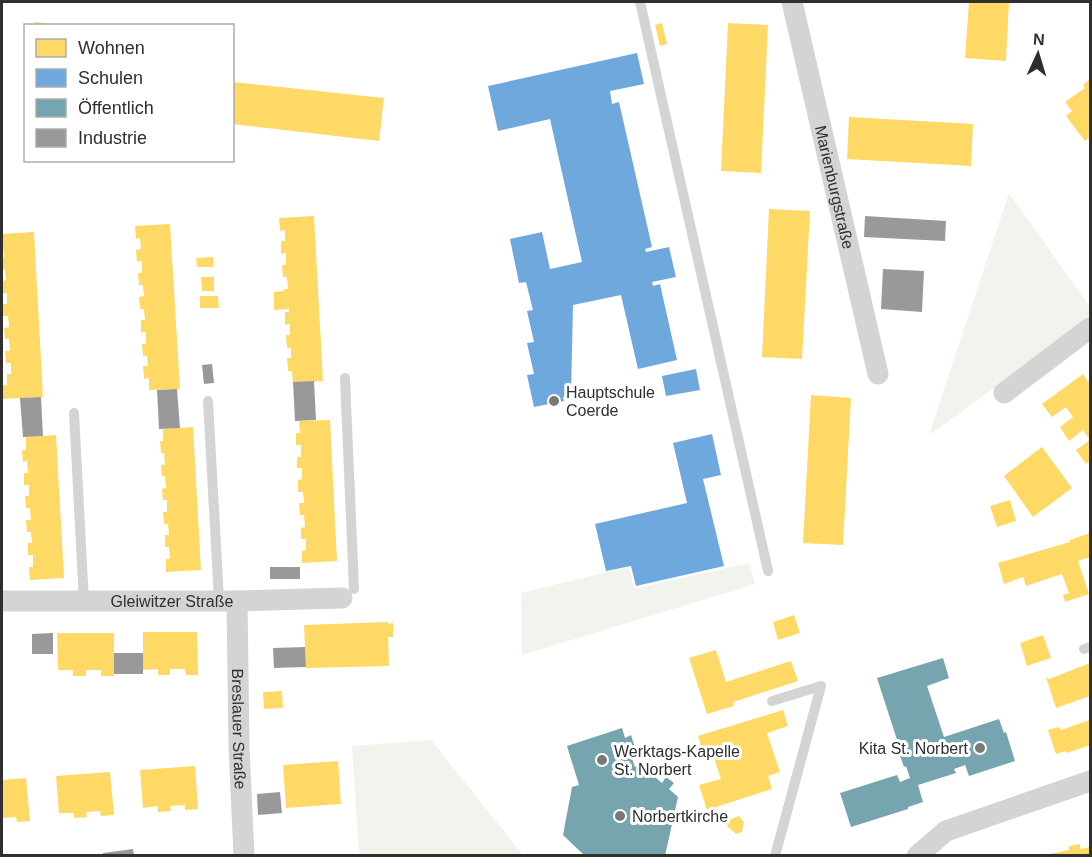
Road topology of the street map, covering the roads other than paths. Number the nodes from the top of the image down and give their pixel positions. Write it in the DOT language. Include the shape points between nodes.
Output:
graph roads {
  1 [pos="640,2"];
  2 [pos="792,2"];
  3 [pos="1090,328"];
  4 [pos="878,374"];
  5 [pos="345,378"];
  6 [pos="1004,393"];
  7 [pos="208,401"];
  8 [pos="74,413"];
  9 [pos="768,571"];
  10 [pos="348,593"];
  11 [pos="228,600"];
  12 [pos="2,601"];
  13 [pos="84,601"];
  14 [pos="771,701"];
  15 [pos="1090,781"];
  16 [pos="244,855"];
  17 [pos="775,855"];
  18 [pos="917,855"];
  1 -- 9 [label="lane"];
  2 -- 4 [label="street, Marienburgstraße"];
  3 -- 6 [label="street"];
  5 -- 10 [label="lane"];
  7 -- 11 [label="lane"];
  8 -- 13 [label="lane"];
  10 -- 11 [label="street, Gleiwitzer Straße"];
  11 -- 13 [label="street, Gleiwitzer Straße"];
  11 -- 16 [label="street, Breslauer Straße"];
  12 -- 13 [label="street, Gleiwitzer Straße"];
  14 -- 17 [label="lane" via="821,686"];
  15 -- 18 [label="street" via="946,831"];
}
